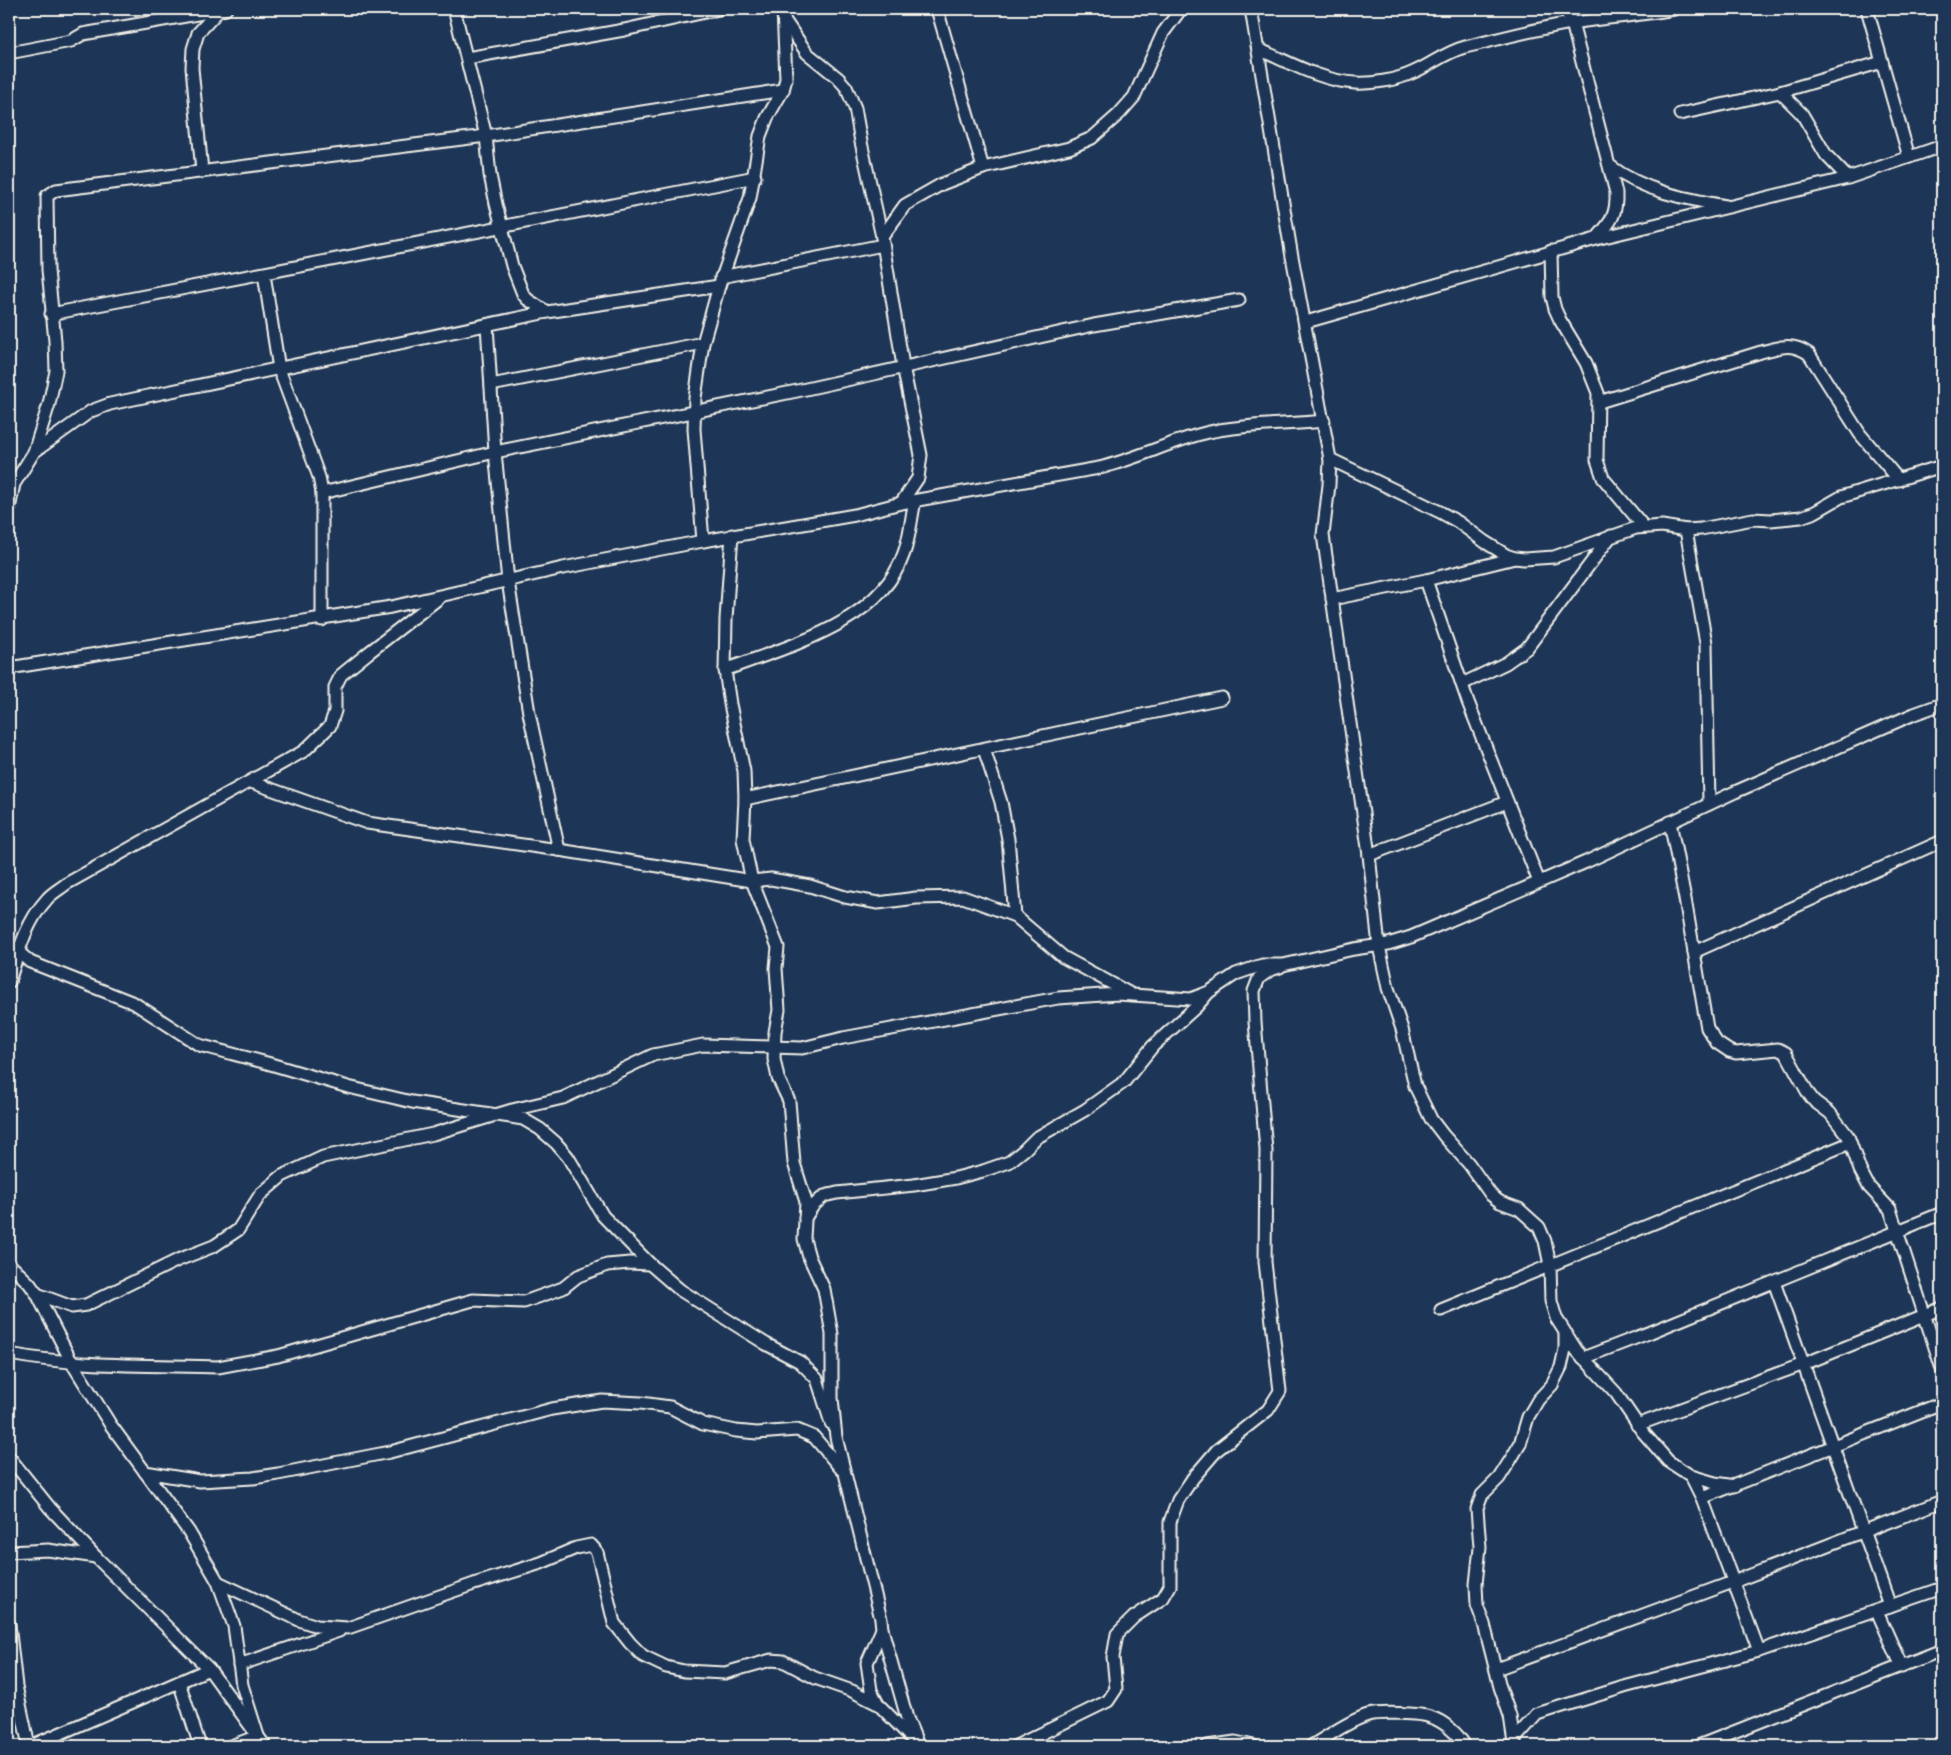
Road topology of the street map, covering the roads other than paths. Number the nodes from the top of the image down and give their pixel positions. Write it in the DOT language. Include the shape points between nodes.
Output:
graph roads {
  1 [pos="221,9"];
  2 [pos="454,9"];
  3 [pos="719,9"];
  4 [pos="937,9"];
  5 [pos="1181,9"];
  6 [pos="1565,9"];
  7 [pos="1674,9"];
  8 [pos="1866,9"];
  9 [pos="1250,10"];
  10 [pos="783,14"];
  11 [pos="1572,23"];
  12 [pos="1258,49"];
  13 [pos="9,54"];
  14 [pos="467,58"];
  15 [pos="1882,62"];
  16 [pos="783,90"];
  17 [pos="1780,92"];
  18 [pos="1680,114"];
  19 [pos="486,136"];
  20 [pos="1942,146"];
  21 [pos="1909,157"];
  22 [pos="1610,166"];
  23 [pos="983,168"];
  24 [pos="202,171"];
  25 [pos="755,177"];
  26 [pos="1848,178"];
  27 [pos="1732,207"];
  28 [pos="502,225"];
  29 [pos="1596,239"];
  30 [pos="883,241"];
  31 [pos="1551,251"];
  32 [pos="264,274"];
  33 [pos="720,281"];
  34 [pos="1239,300"];
  35 [pos="547,312"];
  36 [pos="51,314"];
  37 [pos="1306,322"];
  38 [pos="487,325"];
  39 [pos="702,343"];
  40 [pos="903,366"];
  41 [pos="279,370"];
  42 [pos="491,385"];
  43 [pos="1599,402"];
  44 [pos="694,412"];
  45 [pos="1324,421"];
  46 [pos="34,452"];
  47 [pos="495,452"];
  48 [pos="1330,459"];
  49 [pos="1942,466"];
  50 [pos="1898,480"];
  51 [pos="322,493"];
  52 [pos="915,501"];
  53 [pos="901,503"];
  54 [pos="9,509"];
  55 [pos="1644,527"];
  56 [pos="1686,530"];
  57 [pos="732,535"];
  58 [pos="1611,536"];
  59 [pos="703,541"];
  60 [pos="1515,558"];
  61 [pos="1426,580"];
  62 [pos="508,581"];
  63 [pos="443,596"];
  64 [pos="1332,599"];
  65 [pos="322,620"];
  66 [pos="9,668"];
  67 [pos="725,670"];
  68 [pos="1462,684"];
  69 [pos="1222,698"];
  70 [pos="1942,704"];
  71 [pos="984,749"];
  72 [pos="251,782"];
  73 [pos="745,799"];
  74 [pos="1507,802"];
  75 [pos="1710,804"];
  76 [pos="1670,822"];
  77 [pos="1942,841"];
  78 [pos="558,850"];
  79 [pos="1369,855"];
  80 [pos="752,880"];
  81 [pos="1539,882"];
  82 [pos="1015,916"];
  83 [pos="9,944"];
  84 [pos="1379,946"];
  85 [pos="1694,952"];
  86 [pos="18,953"];
  87 [pos="1283,965"];
  88 [pos="9,982"];
  89 [pos="1209,992"];
  90 [pos="1135,996"];
  91 [pos="775,1048"];
  92 [pos="497,1115"];
  93 [pos="1850,1143"];
  94 [pos="1942,1213"];
  95 [pos="804,1219"];
  96 [pos="1897,1232"];
  97 [pos="9,1264"];
  98 [pos="650,1264"];
  99 [pos="1550,1265"];
  100 [pos="1774,1282"];
  101 [pos="36,1294"];
  102 [pos="1942,1308"];
  103 [pos="1441,1310"];
  104 [pos="1925,1315"];
  105 [pos="1565,1334"];
  106 [pos="9,1354"];
  107 [pos="1583,1358"];
  108 [pos="72,1363"];
  109 [pos="1804,1364"];
  110 [pos="1942,1369"];
  111 [pos="1942,1403"];
  112 [pos="1637,1424"];
  113 [pos="836,1437"];
  114 [pos="1833,1446"];
  115 [pos="9,1457"];
  116 [pos="843,1471"];
  117 [pos="145,1472"];
  118 [pos="1691,1476"];
  119 [pos="1735,1486"];
  120 [pos="1702,1498"];
  121 [pos="1942,1501"];
  122 [pos="1863,1531"];
  123 [pos="9,1552"];
  124 [pos="96,1557"];
  125 [pos="218,1582"];
  126 [pos="1733,1582"];
  127 [pos="1942,1588"];
  128 [pos="1890,1606"];
  129 [pos="1877,1611"];
  130 [pos="9,1624"];
  131 [pos="348,1628"];
  132 [pos="882,1629"];
  133 [pos="1942,1650"];
  134 [pos="1759,1651"];
  135 [pos="239,1665"];
  136 [pos="1902,1668"];
  137 [pos="209,1669"];
  138 [pos="1496,1669"];
  139 [pos="179,1682"];
  140 [pos="12,1685"];
  141 [pos="878,1704"];
  142 [pos="258,1736"];
  143 [pos="1514,1743"];
  144 [pos="30,1746"];
  145 [pos="200,1746"];
  146 [pos="231,1746"];
  147 [pos="265,1746"];
  148 [pos="918,1746"];
  149 [pos="1016,1746"];
  150 [pos="1207,1746"];
  151 [pos="1254,1746"];
  152 [pos="1310,1746"];
  153 [pos="1464,1746"];
  154 [pos="1698,1746"];
  1 -- 13 [label="street" via="83,34 71,41"];
  1 -- 24 [label="street" via="198,33 193,49"];
  2 -- 14 [label="street"];
  3 -- 14 [label="street"];
  4 -- 23 [label="street"];
  5 -- 23 [label="street" via="1163,33 1134,97 1092,138 1069,148"];
  6 -- 11 [label="street"];
  7 -- 11 [label="street"];
  8 -- 15 [label="street"];
  9 -- 12 [label="street"];
  10 -- 16 [label="street" via="786,69"];
  10 -- 30 [label="street" via="807,53 838,78 852,97"];
  11 -- 12 [label="street" via="1454,50 1414,72 1368,82 1325,78"];
  11 -- 22 [label="street"];
  12 -- 37 [label="street"];
  14 -- 19 [label="street"];
  15 -- 17 [label="street"];
  15 -- 21 [label="street"];
  16 -- 19 [label="street"];
  16 -- 25 [label="street" via="760,136"];
  17 -- 18 [label="street"];
  17 -- 26 [label="street" via="1802,114 1826,154"];
  19 -- 24 [label="street"];
  19 -- 28 [label="street" via="492,188"];
  20 -- 21 [label="street"];
  21 -- 26 [label="street"];
  22 -- 27 [label="street" via="1644,185 1700,202"];
  22 -- 29 [label="street" via="1616,194 1615,211 1613,219"];
  23 -- 30 [label="street" via="942,184 905,205"];
  24 -- 36 [label="street" via="72,187 56,190 47,196"];
  25 -- 28 [label="street"];
  25 -- 33 [label="street"];
  26 -- 27 [label="street"];
  27 -- 29 [label="street"];
  28 -- 32 [label="street"];
  28 -- 35 [label="street" via="512,266 524,294"];
  29 -- 31 [label="street"];
  30 -- 33 [label="street"];
  30 -- 40 [label="street"];
  31 -- 37 [label="street"];
  31 -- 43 [label="street" via="1555,309 1586,363 1596,385"];
  32 -- 36 [label="street"];
  32 -- 41 [label="street"];
  33 -- 35 [label="street"];
  33 -- 39 [label="street"];
  34 -- 40 [label="street" via="1094,325"];
  35 -- 38 [label="street"];
  36 -- 46 [label="street" via="56,371"];
  37 -- 45 [label="street"];
  38 -- 41 [label="street"];
  38 -- 42 [label="street"];
  39 -- 42 [label="street"];
  39 -- 44 [label="street"];
  40 -- 44 [label="street"];
  40 -- 53 [label="street" via="921,455 918,478"];
  41 -- 46 [label="street" via="110,404 91,411"];
  41 -- 51 [label="street"];
  42 -- 47 [label="street"];
  43 -- 50 [label="street" via="1761,352 1788,346 1800,348 1809,354 1860,434"];
  43 -- 55 [label="street" via="1599,470"];
  44 -- 47 [label="street"];
  44 -- 59 [label="street"];
  45 -- 48 [label="street"];
  45 -- 52 [label="street" via="1207,432 1125,462"];
  46 -- 54 [label="street" via="14,484"];
  47 -- 51 [label="street"];
  47 -- 62 [label="street"];
  48 -- 60 [label="street" via="1440,512"];
  48 -- 64 [label="street" via="1324,536"];
  49 -- 50 [label="street"];
  50 -- 56 [label="street" via="1841,497 1802,517"];
  51 -- 65 [label="street"];
  52 -- 53 [label="street"];
  52 -- 67 [label="street" via="904,554 875,599 832,628"];
  53 -- 57 [label="street" via="837,518"];
  55 -- 56 [label="street"];
  55 -- 58 [label="street"];
  56 -- 75 [label="street" via="1706,643"];
  57 -- 59 [label="street"];
  57 -- 67 [label="street"];
  58 -- 60 [label="street" via="1554,556"];
  58 -- 68 [label="street" via="1527,648 1506,663"];
  59 -- 62 [label="street"];
  60 -- 61 [label="street"];
  61 -- 64 [label="street"];
  61 -- 68 [label="street"];
  62 -- 63 [label="street"];
  62 -- 78 [label="street" via="529,713"];
  63 -- 65 [label="street"];
  63 -- 72 [label="street" via="341,675 335,687 334,718 319,738 304,751"];
  64 -- 79 [label="street"];
  65 -- 66 [label="street"];
  67 -- 73 [label="street" via="742,756"];
  68 -- 74 [label="street"];
  69 -- 71 [label="street"];
  70 -- 75 [label="street"];
  71 -- 73 [label="street"];
  71 -- 82 [label="street" via="1001,802 1008,839"];
  72 -- 78 [label="street" via="367,823"];
  72 -- 86 [label="street" via="48,897 35,914"];
  73 -- 80 [label="street" via="742,839"];
  74 -- 79 [label="street"];
  74 -- 81 [label="street"];
  75 -- 76 [label="street"];
  76 -- 81 [label="street"];
  76 -- 85 [label="street"];
  77 -- 85 [label="street"];
  78 -- 80 [label="street"];
  79 -- 84 [label="street"];
  80 -- 82 [label="street" via="771,879 810,886 878,903 963,897"];
  80 -- 91 [label="street" via="778,947"];
  81 -- 84 [label="street" via="1431,930"];
  82 -- 90 [label="street" via="1063,957"];
  83 -- 86 [label="street"];
  84 -- 87 [label="street"];
  84 -- 99 [label="street" via="1415,1086 1431,1119 1491,1196 1518,1209 1539,1227"];
  85 -- 93 [label="street" via="1707,1028 1717,1043 1729,1052 1778,1049 1786,1053 1808,1093 1830,1113"];
  86 -- 88 [label="street"];
  86 -- 92 [label="street" via="30,962 134,1004 199,1045 412,1102"];
  87 -- 89 [label="street" via="1262,965 1236,974"];
  87 -- 149 [label="street" via="1259,978 1254,991 1266,1150 1265,1262 1280,1391 1268,1410 1217,1450 1178,1500 1170,1522 1170,1586 1163,1598 1134,1617 1116,1634 1116,1689 1108,1702"];
  89 -- 90 [label="street" via="1191,999"];
  89 -- 95 [label="street" via="1152,1046 1124,1082 1085,1110 1036,1138 1009,1162 914,1186 830,1194 813,1206"];
  90 -- 91 [label="street" via="1058,998 802,1048"];
  91 -- 92 [label="street" via="703,1045 653,1055 563,1098"];
  91 -- 95 [label="street" via="778,1078 788,1101 794,1163 806,1202"];
  92 -- 98 [label="street" via="523,1119 556,1143 568,1157 603,1216"];
  92 -- 101 [label="street" via="432,1134 323,1158 282,1176 260,1195 238,1230 230,1236 86,1305 72,1307"];
  93 -- 96 [label="street" via="1869,1187 1890,1209"];
  93 -- 99 [label="street"];
  94 -- 96 [label="street"];
  95 -- 113 [label="street" via="804,1239 824,1288 832,1334"];
  96 -- 100 [label="street"];
  96 -- 104 [label="street"];
  97 -- 101 [label="street"];
  98 -- 108 [label="street" via="607,1265 578,1276 562,1288 524,1302 473,1300 278,1356 231,1366"];
  98 -- 113 [label="street" via="680,1290 800,1362 817,1380"];
  99 -- 103 [label="street"];
  99 -- 105 [label="street" via="1551,1301"];
  100 -- 107 [label="street"];
  100 -- 109 [label="street"];
  101 -- 108 [label="street"];
  102 -- 104 [label="street"];
  104 -- 109 [label="street"];
  104 -- 110 [label="street"];
  105 -- 107 [label="street"];
  105 -- 138 [label="street" via="1561,1367 1552,1385 1538,1400 1512,1459 1482,1495 1477,1509 1480,1547 1477,1605"];
  106 -- 108 [label="street"];
  107 -- 112 [label="street" via="1616,1393"];
  108 -- 117 [label="street"];
  109 -- 112 [label="street"];
  109 -- 114 [label="street"];
  111 -- 114 [label="street"];
  112 -- 118 [label="street" via="1668,1462"];
  113 -- 116 [label="street"];
  114 -- 119 [label="street"];
  114 -- 122 [label="street"];
  115 -- 124 [label="street" via="50,1508"];
  116 -- 117 [label="street" via="814,1437 797,1430 736,1431 703,1424 670,1407 602,1401 552,1409 390,1452 270,1476 200,1481"];
  116 -- 132 [label="street"];
  117 -- 125 [label="street" via="189,1532"];
  118 -- 119 [label="street"];
  118 -- 120 [label="street"];
  119 -- 120 [label="street"];
  120 -- 126 [label="street"];
  121 -- 122 [label="street"];
  122 -- 126 [label="street"];
  122 -- 128 [label="street"];
  123 -- 124 [label="street" via="48,1550"];
  124 -- 137 [label="street"];
  125 -- 131 [label="street" via="299,1620 317,1626"];
  125 -- 135 [label="street" via="234,1626"];
  126 -- 134 [label="street"];
  126 -- 138 [label="street"];
  127 -- 128 [label="street"];
  128 -- 129 [label="street"];
  129 -- 134 [label="street"];
  129 -- 136 [label="street"];
  130 -- 140 [label="street"];
  131 -- 135 [label="street"];
  131 -- 141 [label="street" via="590,1545 597,1552 614,1624 643,1656 684,1671 725,1673 771,1660 783,1660 815,1678"];
  132 -- 141 [label="street" via="867,1663 871,1690"];
  132 -- 148 [label="street"];
  133 -- 136 [label="street"];
  134 -- 143 [label="street" via="1537,1714"];
  135 -- 142 [label="street"];
  136 -- 154 [label="street"];
  137 -- 139 [label="street"];
  137 -- 142 [label="street"];
  138 -- 143 [label="street"];
  139 -- 144 [label="street"];
  139 -- 145 [label="street"];
  140 -- 144 [label="street"];
  141 -- 148 [label="street"];
  142 -- 146 [label="street"];
  142 -- 147 [label="street"];
  150 -- 151 [label="street" via="1235,1742"];
  152 -- 153 [label="street" via="1370,1714 1400,1714 1430,1716 1450,1728"];
}
